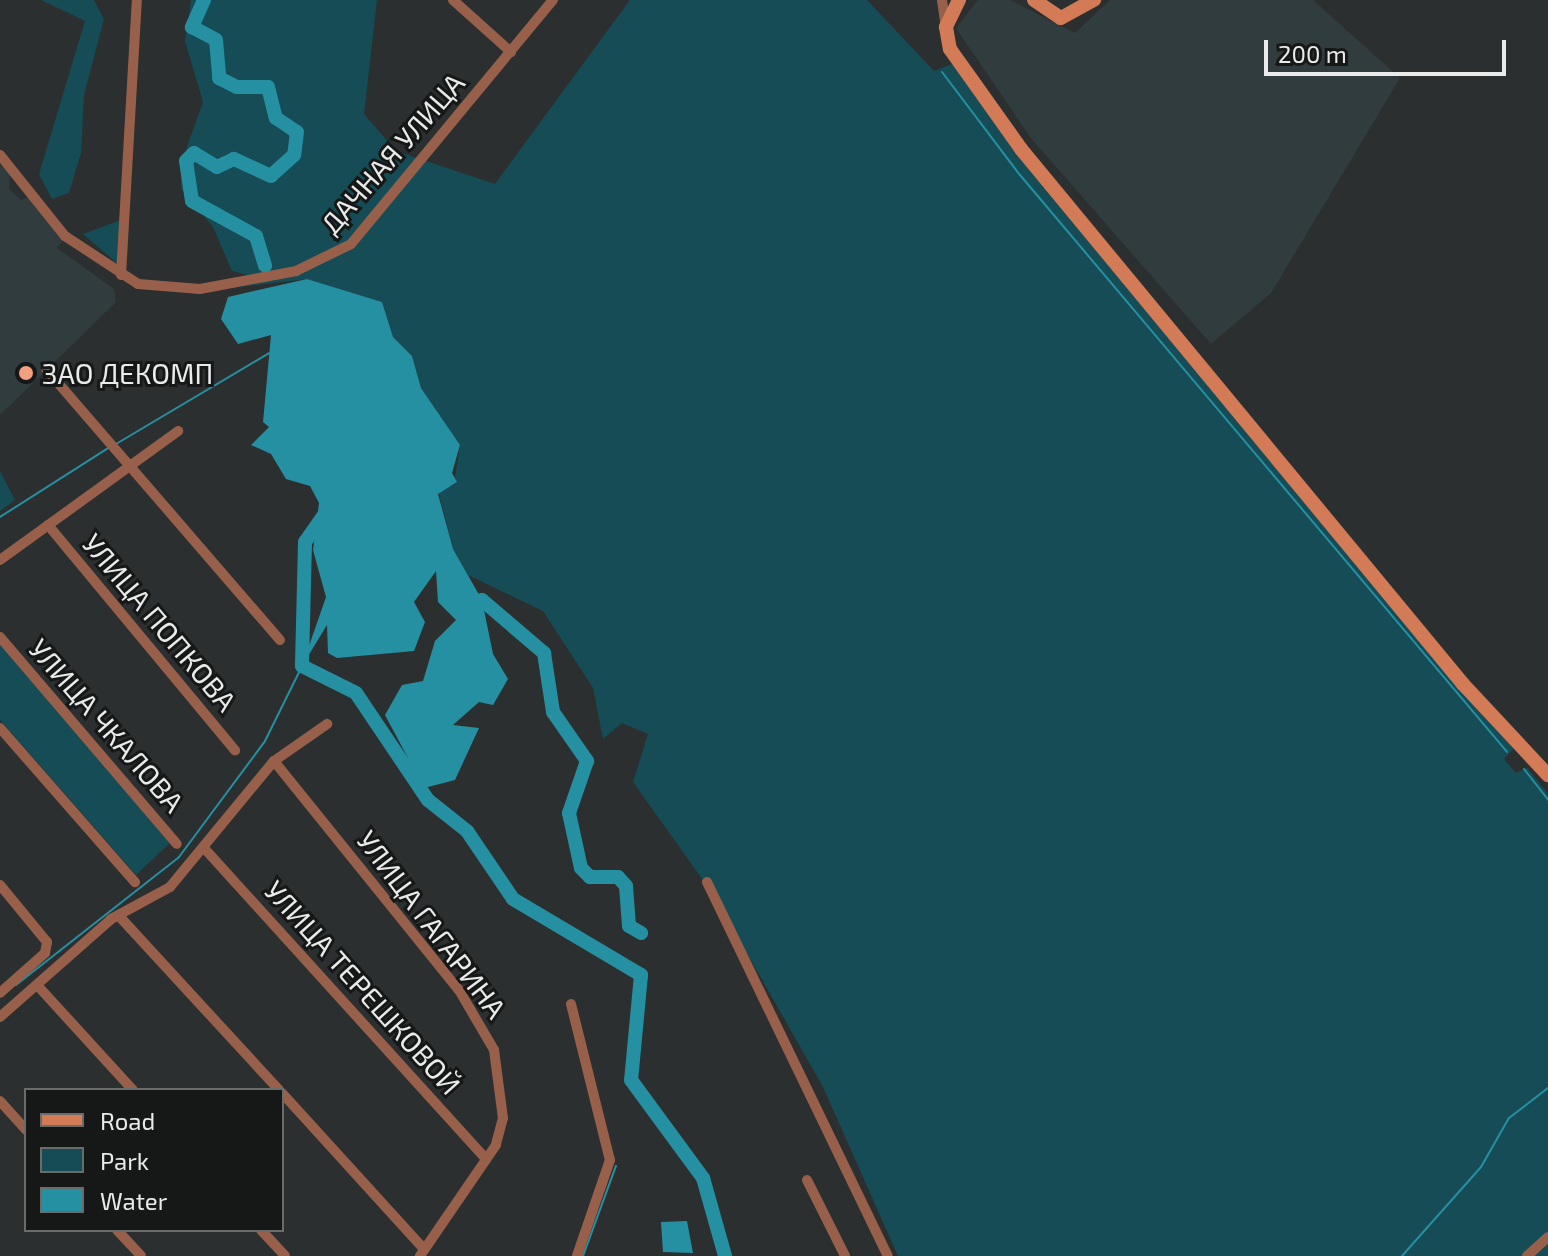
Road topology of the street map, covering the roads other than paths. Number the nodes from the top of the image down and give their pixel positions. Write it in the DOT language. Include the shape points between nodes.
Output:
graph roads {
  1 [pos="137,0"];
  2 [pos="453,0"];
  3 [pos="553,0"];
  4 [pos="942,0"];
  5 [pos="959,0"];
  6 [pos="1034,0"];
  7 [pos="1094,0"];
  8 [pos="946,27"];
  9 [pos="511,52"];
  10 [pos="0,155"];
  11 [pos="121,275"];
  12 [pos="46,369"];
  13 [pos="178,431"];
  14 [pos="132,463"];
  15 [pos="48,525"];
  16 [pos="0,560"];
  17 [pos="0,637"];
  18 [pos="280,640"];
  19 [pos="327,724"];
  20 [pos="0,728"];
  21 [pos="235,750"];
  22 [pos="274,761"];
  23 [pos="1548,775"];
  24 [pos="177,844"];
  25 [pos="204,848"];
  26 [pos="135,882"];
  27 [pos="707,882"];
  28 [pos="0,885"];
  29 [pos="119,916"];
  30 [pos="4,978"];
  31 [pos="37,985"];
  32 [pos="0,993"];
  33 [pos="571,1004"];
  34 [pos="0,1017"];
  35 [pos="131,1088"];
  36 [pos="276,1088"];
  37 [pos="284,1097"];
  38 [pos="0,1101"];
  39 [pos="24,1128"];
  40 [pos="486,1159"];
  41 [pos="807,1180"];
  42 [pos="119,1232"];
  43 [pos="263,1232"];
  44 [pos="1548,1237"];
  45 [pos="422,1252"];
  46 [pos="141,1256"];
  47 [pos="285,1256"];
  48 [pos="577,1256"];
  49 [pos="845,1256"];
  50 [pos="888,1256"];
  51 [pos="1527,1256"];
  1 -- 11 [label="street"];
  2 -- 9 [label="street"];
  3 -- 9 [label="street, ДАЧНАЯ УЛИЦА"];
  4 -- 8 [label="street"];
  5 -- 8 [label="street"];
  6 -- 7 [label="street" via="1061,18"];
  8 -- 23 [label="street" via="950,49 1021,149 1463,684"];
  9 -- 11 [label="street, ДАЧНАЯ УЛИЦА" via="351,244 296,271 159,291"];
  10 -- 11 [label="street, ДАЧНАЯ УЛИЦА" via="65,236"];
  12 -- 14 [label="street"];
  13 -- 14 [label="street"];
  14 -- 15 [label="street"];
  14 -- 18 [label="street"];
  15 -- 16 [label="street"];
  15 -- 21 [label="street, УЛИЦА ПОПКОВА"];
  17 -- 24 [label="street, УЛИЦА ЧКАЛОВА"];
  19 -- 22 [label="street"];
  20 -- 26 [label="street"];
  22 -- 25 [label="street"];
  22 -- 40 [label="street, УЛИЦА ГАГАРИНА" via="488,1033 503,1118"];
  25 -- 29 [label="street" via="170,887"];
  25 -- 40 [label="street, УЛИЦА ТЕРЕШКОВОЙ"];
  27 -- 50 [label="street"];
  28 -- 30 [label="street" via="47,942 45,953"];
  29 -- 31 [label="street"];
  29 -- 36 [label="street"];
  30 -- 32 [label="street"];
  31 -- 34 [label="street"];
  31 -- 35 [label="street"];
  33 -- 48 [label="street" via="610,1160"];
  37 -- 45 [label="street"];
  38 -- 39 [label="street"];
  40 -- 45 [label="street, УЛИЦА ГАГАРИНА"];
  41 -- 49 [label="street"];
  42 -- 46 [label="street"];
  43 -- 47 [label="street"];
  44 -- 51 [label="street"];
}
